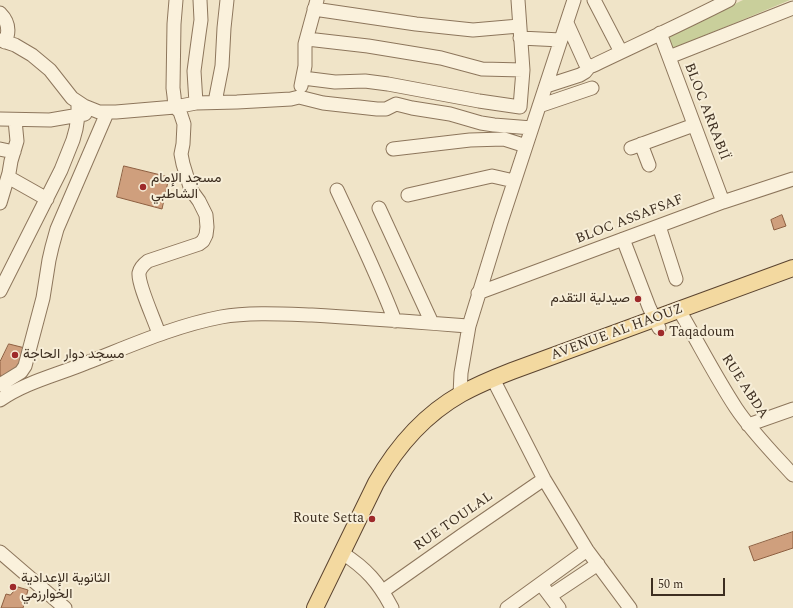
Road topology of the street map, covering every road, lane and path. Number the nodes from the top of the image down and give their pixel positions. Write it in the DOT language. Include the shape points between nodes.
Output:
graph roads {
  1 [pos="176,0"];
  2 [pos="200,0"];
  3 [pos="226,0"];
  4 [pos="518,0"];
  5 [pos="574,0"];
  6 [pos="594,0"];
  7 [pos="729,0"];
  8 [pos="315,4"];
  9 [pos="793,8"];
  10 [pos="0,13"];
  11 [pos="567,23"];
  12 [pos="520,32"];
  13 [pos="660,33"];
  14 [pos="307,39"];
  15 [pos="561,40"];
  16 [pos="3,41"];
  17 [pos="621,52"];
  18 [pos="669,58"];
  19 [pos="590,66"];
  20 [pos="522,70"];
  21 [pos="303,78"];
  22 [pos="546,86"];
  23 [pos="592,88"];
  24 [pos="299,97"];
  25 [pos="78,102"];
  26 [pos="215,102"];
  27 [pos="196,103"];
  28 [pos="539,106"];
  29 [pos="175,107"];
  30 [pos="103,112"];
  31 [pos="78,116"];
  32 [pos="0,120"];
  33 [pos="15,120"];
  34 [pos="694,125"];
  35 [pos="532,128"];
  36 [pos="526,146"];
  37 [pos="393,149"];
  38 [pos="0,150"];
  39 [pos="14,152"];
  40 [pos="649,165"];
  41 [pos="8,177"];
  42 [pos="793,179"];
  43 [pos="514,181"];
  44 [pos="337,190"];
  45 [pos="408,195"];
  46 [pos="47,198"];
  47 [pos="723,202"];
  48 [pos="0,203"];
  49 [pos="379,208"];
  50 [pos="659,226"];
  51 [pos="623,240"];
  52 [pos="793,268"];
  53 [pos="793,278"];
  54 [pos="676,279"];
  55 [pos="0,292"];
  56 [pos="478,294"];
  57 [pos="682,314"];
  58 [pos="395,321"];
  59 [pos="432,323"];
  60 [pos="656,323"];
  61 [pos="469,326"];
  62 [pos="159,334"];
  63 [pos="496,383"];
  64 [pos="0,385"];
  65 [pos="460,395"];
  66 [pos="0,400"];
  67 [pos="447,408"];
  68 [pos="793,409"];
  69 [pos="748,425"];
  70 [pos="793,475"];
  71 [pos="544,479"];
  72 [pos="587,550"];
  73 [pos="0,552"];
  74 [pos="346,555"];
  75 [pos="598,564"];
  76 [pos="541,584"];
  77 [pos="383,591"];
  78 [pos="550,596"];
  79 [pos="65,608"];
  80 [pos="315,608"];
  81 [pos="325,608"];
  82 [pos="392,608"];
  83 [pos="507,608"];
  84 [pos="559,608"];
  85 [pos="630,608"];
  1 -- 29 [label="street" via="173,77"];
  2 -- 27 [label="street" via="201,20 194,71"];
  3 -- 26 [label="street" via="222,66"];
  4 -- 12 [label="street"];
  5 -- 11 [label="street"];
  6 -- 17 [label="street"];
  7 -- 13 [label="street"];
  8 -- 12 [label="street" via="416,24"];
  8 -- 14 [label="street"];
  9 -- 18 [label="street"];
  10 -- 16 [label="street" via="7,25 8,34"];
  11 -- 15 [label="street"];
  11 -- 19 [label="street" via="585,63"];
  12 -- 15 [label="street"];
  12 -- 20 [label="street"];
  13 -- 17 [label="street"];
  13 -- 18 [label="street, BLOC ARRABIÏ"];
  14 -- 20 [label="street" via="441,58 482,69"];
  14 -- 21 [label="street"];
  15 -- 22 [label="street"];
  16 -- 25 [label="street" via="42,62"];
  17 -- 19 [label="street"];
  18 -- 34 [label="street, BLOC ARRABIÏ"];
  19 -- 22 [label="street" via="580,75"];
  20 -- 21 [label="street" via="520,106 365,81 335,82"];
  21 -- 24 [label="street"];
  22 -- 28 [label="street"];
  23 -- 28 [label="street"];
  24 -- 26 [label="street"];
  24 -- 35 [label="street" via="323,104 376,109 386,109 396,104 450,114 481,123"];
  25 -- 30 [label="street" via="90,109"];
  25 -- 31 [label="street"];
  26 -- 27 [label="street"];
  27 -- 29 [label="street"];
  28 -- 35 [label="street"];
  29 -- 30 [label="street"];
  29 -- 62 [label="street" via="180,112 184,124 183,164 191,190 206,215 207,227 203,241 199,244 148,261 141,268 140,284"];
  30 -- 31 [label="street"];
  30 -- 64 [label="street" via="55,235 48,260 43,298 25,366 21,372"];
  31 -- 33 [label="street" via="50,120"];
  31 -- 46 [label="street" via="73,140"];
  32 -- 33 [label="street"];
  33 -- 39 [label="street" via="17,141"];
  34 -- 40 [label="street" via="636,146"];
  34 -- 47 [label="street, BLOC ARRABIÏ"];
  35 -- 36 [label="street"];
  36 -- 37 [label="street" via="504,139 470,140"];
  36 -- 43 [label="street"];
  38 -- 39 [label="street"];
  39 -- 41 [label="street"];
  41 -- 46 [label="street"];
  41 -- 48 [label="street"];
  42 -- 47 [label="street, BLOC ASSAFSAF"];
  43 -- 45 [label="street" via="492,176"];
  43 -- 56 [label="street"];
  44 -- 58 [label="street"];
  46 -- 55 [label="street"];
  47 -- 50 [label="street, BLOC ASSAFSAF"];
  49 -- 59 [label="street"];
  50 -- 51 [label="street, BLOC ASSAFSAF"];
  50 -- 54 [label="street"];
  51 -- 56 [label="street, BLOC ASSAFSAF"];
  51 -- 60 [label="street"];
  52 -- 57 [label="main road, AVENUE AL HAOUZ"];
  53 -- 57 [label="main road, AVENUE AL HAOUZ"];
  56 -- 61 [label="street"];
  57 -- 60 [label="main road, AVENUE AL HAOUZ"];
  57 -- 69 [label="street, RUE ABDA" via="725,391"];
  58 -- 59 [label="street"];
  58 -- 62 [label="street" via="303,315 247,315 222,317"];
  59 -- 61 [label="street"];
  60 -- 63 [label="main road, AVENUE AL HAOUZ"];
  61 -- 65 [label="street"];
  62 -- 66 [label="street" via="34,382"];
  63 -- 65 [label="main road, AVENUE AL HAOUZ"];
  63 -- 67 [label="main road, AVENUE AL HAOUZ" via="476,397"];
  63 -- 71 [label="street"];
  65 -- 67 [label="main road, AVENUE AL HAOUZ"];
  67 -- 74 [label="main road" via="423,422 392,456 376,483"];
  68 -- 69 [label="street"];
  69 -- 70 [label="street, RUE ABDA"];
  71 -- 72 [label="street"];
  71 -- 77 [label="street, RUE TOULAL"];
  72 -- 75 [label="street"];
  72 -- 76 [label="street"];
  73 -- 79 [label="street"];
  74 -- 77 [label="street" via="370,574"];
  74 -- 80 [label="main road"];
  74 -- 81 [label="main road"];
  75 -- 78 [label="street"];
  75 -- 85 [label="street"];
  76 -- 78 [label="street"];
  76 -- 83 [label="street"];
  77 -- 82 [label="street"];
  78 -- 84 [label="street"];
}
